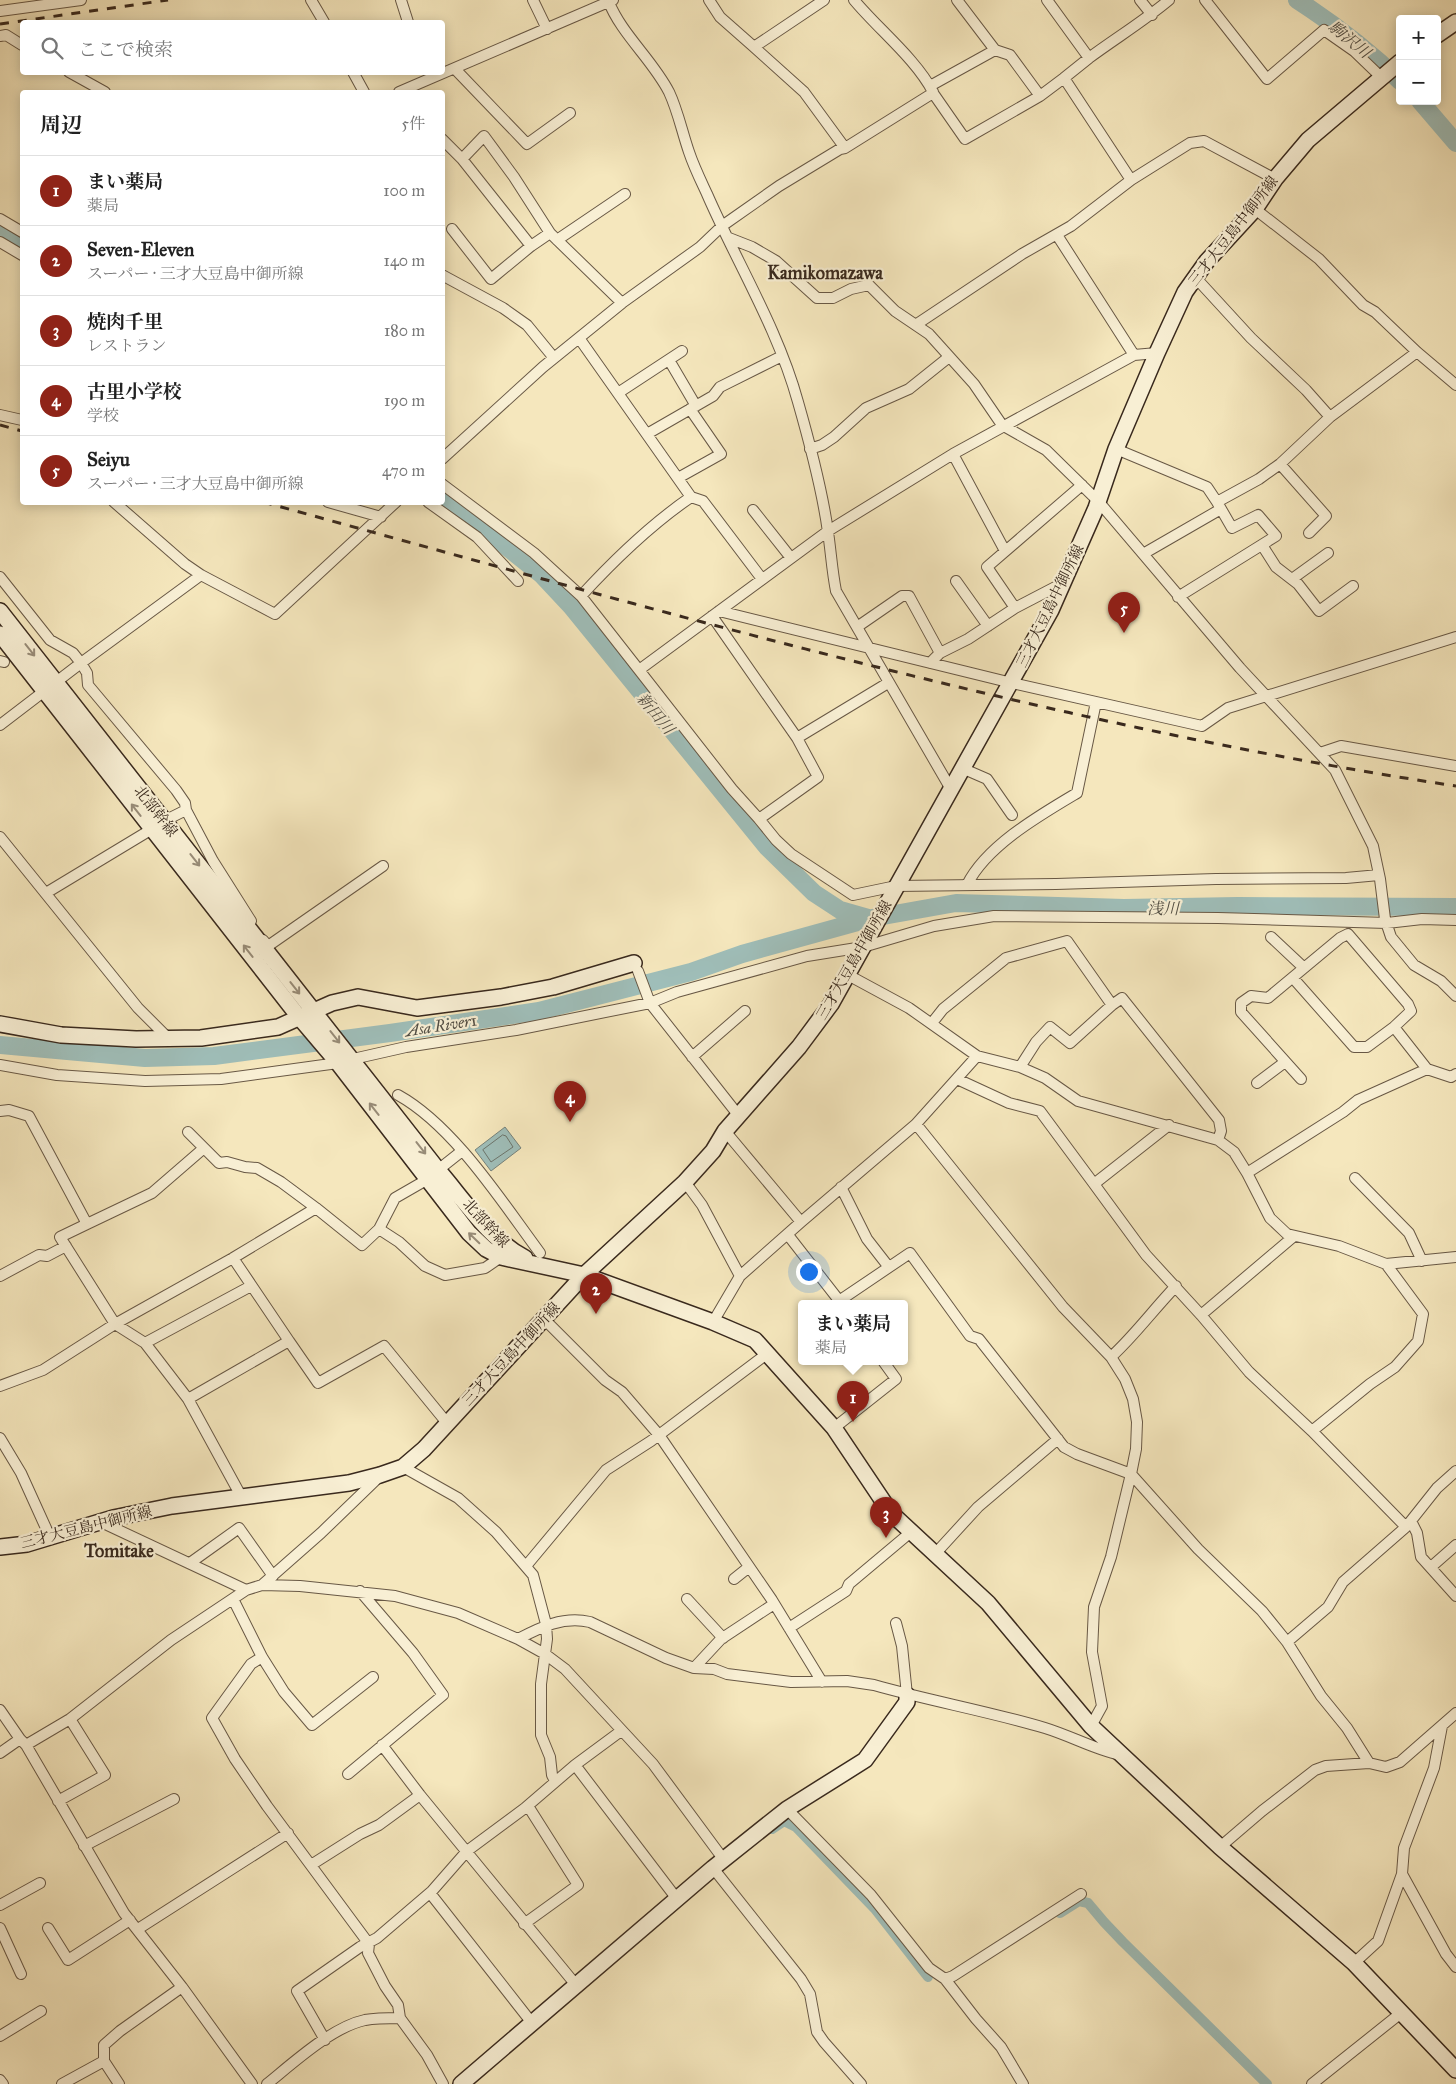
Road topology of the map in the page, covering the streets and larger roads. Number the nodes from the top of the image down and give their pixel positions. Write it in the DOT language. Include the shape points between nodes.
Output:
graph roads {
  1 [pos="81,0"];
  2 [pos="310,0"];
  3 [pos="401,0"];
  4 [pos="534,0"];
  5 [pos="709,0"];
  6 [pos="824,0"];
  7 [pos="854,0"];
  8 [pos="957,0"];
  9 [pos="1047,0"];
  10 [pos="1140,0"];
  11 [pos="1170,0"];
  12 [pos="1205,0"];
  13 [pos="610,1"];
  14 [pos="0,11"];
  15 [pos="1152,15"];
  16 [pos="323,20"];
  17 [pos="407,20"];
  18 [pos="1456,22"];
  19 [pos="547,29"];
  20 [pos="1441,31"];
  21 [pos="0,36"];
  22 [pos="20,44"];
  23 [pos="754,47"];
  24 [pos="995,50"];
  25 [pos="1089,58"];
  26 [pos="455,68"];
  27 [pos="1390,70"];
  28 [pos="445,71"];
  29 [pos="74,75"];
  30 [pos="355,75"];
  31 [pos="429,76"];
  32 [pos="1064,78"];
  33 [pos="101,90"];
  34 [pos="363,90"];
  35 [pos="403,90"];
  36 [pos="931,90"];
  37 [pos="1040,96"];
  38 [pos="570,113"];
  39 [pos="445,142"];
  40 [pos="845,148"];
  41 [pos="462,159"];
  42 [pos="1274,179"];
  43 [pos="1131,180"];
  44 [pos="625,194"];
  45 [pos="1255,209"];
  46 [pos="0,219"];
  47 [pos="722,226"];
  48 [pos="452,229"];
  49 [pos="20,231"];
  50 [pos="1057,235"];
  51 [pos="554,236"];
  52 [pos="729,238"];
  53 [pos="0,242"];
  54 [pos="532,246"];
  55 [pos="20,254"];
  56 [pos="445,277"];
  57 [pos="1196,277"];
  58 [pos="622,303"];
  59 [pos="917,324"];
  60 [pos="579,338"];
  61 [pos="682,351"];
  62 [pos="1417,352"];
  63 [pos="1157,353"];
  64 [pos="1134,355"];
  65 [pos="782,356"];
  66 [pos="949,357"];
  67 [pos="554,358"];
  68 [pos="668,360"];
  69 [pos="1456,385"];
  70 [pos="618,393"];
  71 [pos="693,408"];
  72 [pos="0,414"];
  73 [pos="1330,417"];
  74 [pos="20,419"];
  75 [pos="1002,425"];
  76 [pos="647,434"];
  77 [pos="810,448"];
  78 [pos="1116,449"];
  79 [pos="953,454"];
  80 [pos="445,457"];
  81 [pos="1280,464"];
  82 [pos="678,478"];
  83 [pos="1082,485"];
  84 [pos="445,486"];
  85 [pos="692,497"];
  86 [pos="1098,501"];
  87 [pos="117,505"];
  88 [pos="339,505"];
  89 [pos="393,505"];
  90 [pos="432,505"];
  91 [pos="1219,506"];
  92 [pos="753,510"];
  93 [pos="381,517"];
  94 [pos="828,531"];
  95 [pos="1309,533"];
  96 [pos="1262,545"];
  97 [pos="1005,551"];
  98 [pos="1328,553"];
  99 [pos="1143,554"];
  100 [pos="791,558"];
  101 [pos="201,575"];
  102 [pos="0,577"];
  103 [pos="762,579"];
  104 [pos="1292,579"];
  105 [pos="518,581"];
  106 [pos="956,581"];
  107 [pos="1064,583"];
  108 [pos="1353,586"];
  109 [pos="581,596"];
  110 [pos="1178,597"];
  111 [pos="1015,608"];
  112 [pos="0,611"];
  113 [pos="715,613"];
  114 [pos="988,626"];
  115 [pos="856,627"];
  116 [pos="0,634"];
  117 [pos="1456,637"];
  118 [pos="870,648"];
  119 [pos="940,653"];
  120 [pos="81,662"];
  121 [pos="930,663"];
  122 [pos="639,670"];
  123 [pos="888,683"];
  124 [pos="1012,683"];
  125 [pos="50,687"];
  126 [pos="1267,696"];
  127 [pos="1096,702"];
  128 [pos="0,725"];
  129 [pos="797,738"];
  130 [pos="1320,754"];
  131 [pos="1456,766"];
  132 [pos="964,769"];
  133 [pos="952,791"];
  134 [pos="186,810"];
  135 [pos="1012,815"];
  136 [pos="759,819"];
  137 [pos="158,825"];
  138 [pos="0,837"];
  139 [pos="383,866"];
  140 [pos="1380,877"];
  141 [pos="967,885"];
  142 [pos="896,886"];
  143 [pos="46,893"];
  144 [pos="1456,920"];
  145 [pos="1386,921"];
  146 [pos="1271,937"];
  147 [pos="865,942"];
  148 [pos="636,967"];
  149 [pos="1303,967"];
  150 [pos="848,975"];
  151 [pos="1293,978"];
  152 [pos="1456,996"];
  153 [pos="649,999"];
  154 [pos="1112,1005"];
  155 [pos="745,1011"];
  156 [pos="311,1019"];
  157 [pos="932,1023"];
  158 [pos="0,1024"];
  159 [pos="1394,1027"];
  160 [pos="169,1038"];
  161 [pos="978,1056"];
  162 [pos="692,1057"];
  163 [pos="342,1058"];
  164 [pos="1285,1062"];
  165 [pos="0,1065"];
  166 [pos="1020,1067"];
  167 [pos="1427,1069"];
  168 [pos="1454,1078"];
  169 [pos="957,1079"];
  170 [pos="1301,1079"];
  171 [pos="1257,1082"];
  172 [pos="398,1095"];
  173 [pos="0,1111"];
  174 [pos="739,1116"];
  175 [pos="916,1124"];
  176 [pos="1169,1125"];
  177 [pos="726,1131"];
  178 [pos="188,1132"];
  179 [pos="1218,1140"];
  180 [pos="204,1148"];
  181 [pos="462,1151"];
  182 [pos="1247,1172"];
  183 [pos="433,1174"];
  184 [pos="1354,1178"];
  185 [pos="685,1182"];
  186 [pos="1094,1184"];
  187 [pos="841,1187"];
  188 [pos="316,1208"];
  189 [pos="801,1222"];
  190 [pos="87,1224"];
  191 [pos="379,1228"];
  192 [pos="788,1235"];
  193 [pos="1293,1237"];
  194 [pos="66,1246"];
  195 [pos="540,1253"];
  196 [pos="501,1257"];
  197 [pos="1456,1257"];
  198 [pos="233,1258"];
  199 [pos="1422,1261"];
  200 [pos="1386,1264"];
  201 [pos="888,1266"];
  202 [pos="550,1267"];
  203 [pos="584,1275"];
  204 [pos="0,1276"];
  205 [pos="740,1276"];
  206 [pos="251,1286"];
  207 [pos="1176,1286"];
  208 [pos="838,1300"];
  209 [pos="843,1300"];
  210 [pos="1201,1315"];
  211 [pos="544,1318"];
  212 [pos="713,1322"];
  213 [pos="115,1324"];
  214 [pos="289,1341"];
  215 [pos="145,1343"];
  216 [pos="768,1353"];
  217 [pos="1111,1358"];
  218 [pos="886,1365"];
  219 [pos="0,1386"];
  220 [pos="188,1398"];
  221 [pos="447,1423"];
  222 [pos="834,1428"];
  223 [pos="1312,1431"];
  224 [pos="659,1435"];
  225 [pos="0,1438"];
  226 [pos="1058,1439"];
  227 [pos="402,1467"];
  228 [pos="1456,1471"];
  229 [pos="1132,1474"];
  230 [pos="380,1475"];
  231 [pos="241,1496"];
  232 [pos="100,1522"];
  233 [pos="1408,1524"];
  234 [pos="911,1532"];
  235 [pos="50,1537"];
  236 [pos="1456,1544"];
  237 [pos="0,1547"];
  238 [pos="935,1554"];
  239 [pos="190,1563"];
  240 [pos="526,1566"];
  241 [pos="750,1567"];
  242 [pos="1431,1567"];
  243 [pos="272,1576"];
  244 [pos="734,1578"];
  245 [pos="262,1585"];
  246 [pos="246,1590"];
  247 [pos="360,1591"];
  248 [pos="1456,1596"];
  249 [pos="233,1598"];
  250 [pos="687,1599"];
  251 [pos="774,1604"];
  252 [pos="896,1623"];
  253 [pos="546,1624"];
  254 [pos="789,1628"];
  255 [pos="518,1638"];
  256 [pos="723,1638"];
  257 [pos="1287,1642"];
  258 [pos="545,1654"];
  259 [pos="262,1657"];
  260 [pos="694,1668"];
  261 [pos="373,1677"];
  262 [pos="822,1682"];
  263 [pos="907,1695"];
  264 [pos="0,1710"];
  265 [pos="1455,1716"];
  266 [pos="70,1719"];
  267 [pos="1091,1726"];
  268 [pos="1442,1726"];
  269 [pos="621,1731"];
  270 [pos="23,1742"];
  271 [pos="382,1745"];
  272 [pos="0,1753"];
  273 [pos="1126,1756"];
  274 [pos="1369,1762"];
  275 [pos="575,1765"];
  276 [pos="348,1774"];
  277 [pos="556,1781"];
  278 [pos="420,1795"];
  279 [pos="174,1799"];
  280 [pos="58,1801"];
  281 [pos="528,1806"];
  282 [pos="787,1809"];
  283 [pos="288,1833"];
  284 [pos="84,1846"];
  285 [pos="1220,1847"];
  286 [pos="467,1850"];
  287 [pos="718,1864"];
  288 [pos="311,1865"];
  289 [pos="1402,1874"];
  290 [pos="40,1883"];
  291 [pos="430,1893"];
  292 [pos="1081,1894"];
  293 [pos="677,1899"];
  294 [pos="0,1905"];
  295 [pos="130,1920"];
  296 [pos="524,1924"];
  297 [pos="0,1928"];
  298 [pos="48,1928"];
  299 [pos="138,1929"];
  300 [pos="368,1944"];
  301 [pos="1354,1963"];
  302 [pos="1456,1966"];
  303 [pos="21,1974"];
  304 [pos="945,1979"];
  305 [pos="576,1985"];
  306 [pos="182,1986"];
  307 [pos="42,2011"];
  308 [pos="1401,2013"];
  309 [pos="400,2018"];
  310 [pos="532,2023"];
  311 [pos="0,2036"];
  312 [pos="325,2040"];
  313 [pos="104,2061"];
  314 [pos="1456,2070"];
  315 [pos="0,2080"];
  316 [pos="3,2084"];
  317 [pos="62,2084"];
  318 [pos="118,2084"];
  319 [pos="252,2084"];
  320 [pos="267,2084"];
  321 [pos="443,2084"];
  322 [pos="461,2084"];
  323 [pos="861,2084"];
  324 [pos="1023,2084"];
  325 [pos="1312,2084"];
  1 -- 14 [label="street"];
  2 -- 16 [label="street"];
  3 -- 17 [label="street"];
  4 -- 19 [label="street"];
  5 -- 23 [label="street" via="720,17"];
  6 -- 23 [label="street"];
  7 -- 36 [label="street" via="905,53"];
  8 -- 24 [label="street"];
  9 -- 25 [label="street"];
  10 -- 15 [label="street"];
  11 -- 15 [label="street"];
  12 -- 27 [label="street" via="1267,79 1324,30"];
  13 -- 19 [label="street"];
  13 -- 47 [label="street" via="627,33 668,91 689,151"];
  15 -- 25 [label="street"];
  18 -- 20 [label="street"];
  19 -- 26 [label="street"];
  21 -- 22 [label="street" via="6,35"];
  23 -- 40 [label="street" via="804,92"];
  24 -- 36 [label="street"];
  24 -- 37 [label="street" via="1010,55"];
  25 -- 32 [label="street"];
  26 -- 28 [label="street"];
  26 -- 38 [label="street" via="527,144"];
  27 -- 42 [label="street, 三才大豆島中御所線" via="1308,140"];
  29 -- 33 [label="street"];
  30 -- 34 [label="street"];
  31 -- 35 [label="street"];
  32 -- 37 [label="street"];
  32 -- 43 [label="street"];
  36 -- 37 [label="street" via="965,139"];
  36 -- 40 [label="street"];
  39 -- 41 [label="street"];
  40 -- 47 [label="street" via="779,186"];
  41 -- 51 [label="street" via="484,136"];
  41 -- 54 [label="street"];
  42 -- 43 [label="street" via="1204,141 1190,143"];
  42 -- 45 [label="street, 三才大豆島中御所線"];
  43 -- 50 [label="street"];
  44 -- 51 [label="street"];
  45 -- 57 [label="street, 三才大豆島中御所線" via="1207,260"];
  45 -- 62 [label="street" via="1320,259 1364,305"];
  46 -- 49 [label="street"];
  47 -- 52 [label="street"];
  47 -- 58 [label="street" via="700,247"];
  48 -- 54 [label="street" via="491,279"];
  50 -- 59 [label="street" via="1022,254"];
  50 -- 64 [label="street"];
  51 -- 54 [label="street"];
  51 -- 58 [label="street"];
  52 -- 59 [label="street" via="776,261 817,298 833,298 869,285 895,311"];
  52 -- 65 [label="street"];
  53 -- 55 [label="street"];
  56 -- 67 [label="street" via="504,308 526,325"];
  57 -- 63 [label="street, 三才大豆島中御所線" via="1176,309"];
  57 -- 73 [label="street"];
  58 -- 60 [label="street"];
  59 -- 66 [label="street"];
  60 -- 67 [label="street"];
  60 -- 70 [label="street"];
  61 -- 68 [label="street"];
  62 -- 69 [label="street"];
  62 -- 73 [label="street"];
  63 -- 64 [label="street"];
  63 -- 78 [label="street, 三才大豆島中御所線"];
  64 -- 75 [label="street"];
  65 -- 71 [label="street" via="720,387 713,396"];
  65 -- 77 [label="street"];
  66 -- 75 [label="street" via="974,384"];
  66 -- 77 [label="street" via="909,389 866,408 834,437"];
  67 -- 80 [label="street"];
  68 -- 70 [label="street"];
  68 -- 71 [label="street"];
  70 -- 76 [label="street"];
  71 -- 76 [label="street"];
  71 -- 82 [label="street" via="721,454"];
  72 -- 74 [label="street"];
  73 -- 81 [label="street"];
  75 -- 79 [label="street"];
  75 -- 83 [label="street" via="1046,450"];
  76 -- 82 [label="street"];
  77 -- 94 [label="street"];
  78 -- 86 [label="street, 三才大豆島中御所線"];
  78 -- 91 [label="street" via="1207,487"];
  79 -- 94 [label="street"];
  79 -- 97 [label="street"];
  81 -- 91 [label="street"];
  81 -- 95 [label="street" via="1326,516"];
  82 -- 85 [label="street"];
  83 -- 86 [label="street"];
  83 -- 97 [label="street"];
  84 -- 109 [label="street" via="534,553"];
  85 -- 103 [label="street" via="703,501"];
  85 -- 109 [label="street" via="662,517 612,562"];
  86 -- 99 [label="street"];
  86 -- 107 [label="street, 三才大豆島中御所線"];
  87 -- 101 [label="street"];
  88 -- 93 [label="street"];
  89 -- 93 [label="street"];
  90 -- 105 [label="street" via="477,536"];
  91 -- 96 [label="street" via="1232,528 1258,515 1276,536"];
  91 -- 99 [label="street"];
  92 -- 100 [label="street"];
  93 -- 101 [label="street" via="275,614"];
  94 -- 100 [label="street"];
  94 -- 115 [label="street" via="836,592"];
  96 -- 104 [label="street" via="1276,567"];
  96 -- 110 [label="street"];
  97 -- 111 [label="street" via="987,567"];
  98 -- 104 [label="street"];
  99 -- 110 [label="street"];
  100 -- 103 [label="street"];
  101 -- 120 [label="street"];
  102 -- 120 [label="street" via="50,640 73,653"];
  103 -- 113 [label="street"];
  104 -- 108 [label="street" via="1319,611"];
  106 -- 114 [label="street"];
  107 -- 111 [label="street"];
  107 -- 124 [label="street, 三才大豆島中御所線"];
  109 -- 122 [label="street"];
  110 -- 126 [label="street"];
  111 -- 114 [label="street"];
  112 -- 125 [label="street, 北部幹線, one-way"];
  113 -- 118 [label="street"];
  113 -- 122 [label="street"];
  113 -- 129 [label="street"];
  114 -- 119 [label="street"];
  115 -- 118 [label="street"];
  115 -- 119 [label="street" via="902,596 909,596"];
  116 -- 125 [label="street, 北部幹線"];
  117 -- 126 [label="street"];
  118 -- 121 [label="street"];
  118 -- 123 [label="street"];
  119 -- 121 [label="street"];
  120 -- 125 [label="street"];
  120 -- 134 [label="street" via="88,684 176,790"];
  121 -- 124 [label="street"];
  122 -- 136 [label="street"];
  123 -- 129 [label="street"];
  123 -- 133 [label="street"];
  124 -- 127 [label="street"];
  124 -- 132 [label="street, 三才大豆島中御所線"];
  125 -- 128 [label="street"];
  125 -- 137 [label="street, 北部幹線"];
  126 -- 127 [label="street" via="1228,708 1202,726"];
  126 -- 130 [label="street"];
  127 -- 141 [label="street" via="1077,792 1037,816 990,854 973,872"];
  129 -- 136 [label="street" via="818,777"];
  130 -- 131 [label="street" via="1341,746"];
  130 -- 140 [label="street" via="1335,770 1373,846"];
  132 -- 133 [label="street, 三才大豆島中御所線"];
  132 -- 135 [label="street" via="987,780"];
  133 -- 142 [label="street, 三才大豆島中御所線"];
  134 -- 137 [label="street"];
  134 -- 139 [label="street" via="213,861 268,946"];
  136 -- 142 [label="street" via="791,854 852,895"];
  137 -- 143 [label="street"];
  137 -- 156 [label="street, 北部幹線"];
  138 -- 143 [label="street"];
  140 -- 141 [label="street"];
  140 -- 145 [label="street"];
  141 -- 142 [label="street"];
  142 -- 147 [label="street, 三才大豆島中御所線"];
  143 -- 160 [label="street" via="138,1008"];
  144 -- 145 [label="street"];
  145 -- 147 [label="street" via="994,916"];
  145 -- 152 [label="street" via="1391,936 1414,964 1441,981"];
  146 -- 149 [label="street"];
  147 -- 150 [label="street, 三才大豆島中御所線"];
  147 -- 153 [label="street"];
  148 -- 153 [label="street"];
  148 -- 156 [label="street" via="501,997 417,1008 358,997 332,1003"];
  149 -- 151 [label="street"];
  149 -- 159 [label="street" via="1348,934 1408,1004 1411,1011"];
  150 -- 157 [label="street"];
  150 -- 174 [label="street, 三才大豆島中御所線" via="799,1047"];
  151 -- 159 [label="street" via="1354,1047 1367,1047"];
  151 -- 164 [label="street" via="1268,998 1251,996 1241,1003 1241,1012"];
  153 -- 162 [label="street"];
  153 -- 163 [label="street" via="516,1030"];
  154 -- 157 [label="street" via="1067,941 1006,958 943,1009"];
  154 -- 166 [label="street" via="1070,1043 1050,1027"];
  154 -- 179 [label="street" via="1122,998 1219,1120 1221,1131"];
  155 -- 162 [label="street" via="734,1027"];
  156 -- 160 [label="street" via="258,1031"];
  156 -- 163 [label="street, 北部幹線"];
  157 -- 161 [label="street"];
  158 -- 160 [label="street" via="61,1035"];
  159 -- 167 [label="street"];
  161 -- 166 [label="street"];
  161 -- 169 [label="street"];
  162 -- 174 [label="street"];
  163 -- 165 [label="street" via="221,1079 145,1081 58,1075"];
  163 -- 183 [label="street, 北部幹線"];
  164 -- 170 [label="street"];
  164 -- 171 [label="street"];
  166 -- 176 [label="street" via="1045,1078 1078,1100"];
  167 -- 168 [label="street"];
  167 -- 182 [label="street" via="1358,1100"];
  169 -- 175 [label="street"];
  169 -- 186 [label="street" via="1009,1103 1040,1111"];
  172 -- 181 [label="street" via="413,1103"];
  173 -- 190 [label="street" via="9,1110 29,1116"];
  174 -- 177 [label="street, 三才大豆島中御所線"];
  175 -- 187 [label="street"];
  175 -- 217 [label="street" via="1063,1307"];
  176 -- 179 [label="street"];
  176 -- 186 [label="street"];
  177 -- 185 [label="street, 三才大豆島中御所線"];
  177 -- 189 [label="street"];
  178 -- 180 [label="street"];
  179 -- 182 [label="street" via="1234,1152"];
  180 -- 188 [label="street" via="219,1163 257,1168"];
  180 -- 190 [label="street" via="152,1193"];
  181 -- 183 [label="street"];
  181 -- 195 [label="street"];
  182 -- 193 [label="street" via="1270,1218"];
  183 -- 191 [label="street" via="395,1198"];
  196 -- 183 [label="street, 北部幹線, one-way" via="469,1234"];
  183 -- 202 [label="street, 北部幹線" via="502,1244"];
  184 -- 199 [label="street" via="1409,1233"];
  185 -- 203 [label="street, 三才大豆島中御所線"];
  185 -- 205 [label="street" via="702,1205"];
  186 -- 207 [label="street" via="1146,1255"];
  187 -- 189 [label="street"];
  187 -- 201 [label="street" via="867,1239"];
  188 -- 191 [label="street" via="362,1246"];
  188 -- 198 [label="street"];
  189 -- 192 [label="street"];
  190 -- 194 [label="street" via="60,1237"];
  191 -- 196 [label="street" via="425,1266 445,1275 485,1268"];
  192 -- 205 [label="street"];
  192 -- 208 [label="street"];
  193 -- 200 [label="street" via="1339,1246"];
  193 -- 210 [label="street"];
  194 -- 204 [label="street" via="47,1256 39,1255"];
  194 -- 213 [label="street"];
  196 -- 202 [label="street, 北部幹線"];
  197 -- 199 [label="street"];
  198 -- 206 [label="street"];
  198 -- 213 [label="street"];
  199 -- 200 [label="street"];
  200 -- 223 [label="street" via="1423,1314 1418,1341 1395,1367"];
  201 -- 209 [label="street"];
  201 -- 226 [label="street" via="910,1253 970,1336 979,1339"];
  202 -- 203 [label="street"];
  203 -- 211 [label="street, 三才大豆島中御所線"];
  203 -- 212 [label="street"];
  205 -- 212 [label="street"];
  206 -- 214 [label="street"];
  206 -- 215 [label="street"];
  207 -- 210 [label="street"];
  207 -- 217 [label="street"];
  210 -- 223 [label="street" via="1249,1372"];
  211 -- 221 [label="street, 三才大豆島中御所線"];
  211 -- 224 [label="street" via="605,1380 622,1392"];
  212 -- 216 [label="street" via="755,1340"];
  213 -- 215 [label="street"];
  213 -- 219 [label="street" via="43,1370"];
  214 -- 220 [label="street"];
  214 -- 221 [label="street" via="318,1383 384,1346"];
  215 -- 220 [label="street"];
  216 -- 222 [label="street"];
  216 -- 224 [label="street"];
  217 -- 229 [label="street" via="1133,1399 1136,1449"];
  218 -- 222 [label="street" via="896,1379"];
  220 -- 231 [label="street"];
  221 -- 227 [label="street, 三才大豆島中御所線" via="424,1449"];
  222 -- 234 [label="street" via="891,1513"];
  223 -- 233 [label="street"];
  224 -- 240 [label="street" via="597,1478"];
  224 -- 241 [label="street"];
  225 -- 235 [label="street" via="21,1473"];
  226 -- 229 [label="street" via="1064,1447 1077,1454"];
  226 -- 238 [label="street" via="978,1507"];
  227 -- 230 [label="street, 三才大豆島中御所線"];
  227 -- 240 [label="street" via="458,1498 496,1532"];
  228 -- 233 [label="street" via="1437,1488"];
  229 -- 257 [label="street" via="1198,1550 1262,1611"];
  229 -- 267 [label="street" via="1111,1557 1094,1607 1092,1652 1102,1706"];
  230 -- 231 [label="street, 三才大豆島中御所線" via="349,1483"];
  230 -- 243 [label="street"];
  231 -- 232 [label="street, 三才大豆島中御所線" via="172,1506"];
  232 -- 235 [label="street, 三才大豆島中御所線"];
  232 -- 239 [label="street"];
  233 -- 242 [label="street" via="1417,1533 1421,1557"];
  233 -- 257 [label="street" via="1343,1582 1328,1607"];
  234 -- 238 [label="street"];
  234 -- 254 [label="street" via="849,1584 846,1591"];
  235 -- 237 [label="street, 三才大豆島中御所線"];
  236 -- 242 [label="street"];
  238 -- 267 [label="street" via="988,1603"];
  239 -- 243 [label="street" via="239,1528"];
  239 -- 246 [label="street"];
  240 -- 253 [label="street" via="533,1574"];
  241 -- 244 [label="street"];
  241 -- 251 [label="street"];
  242 -- 248 [label="street"];
  243 -- 245 [label="street"];
  245 -- 246 [label="street"];
  245 -- 247 [label="street"];
  246 -- 249 [label="street"];
  247 -- 255 [label="street" via="428,1604"];
  247 -- 271 [label="street" via="413,1653 443,1695"];
  249 -- 259 [label="street"];
  249 -- 266 [label="street" via="171,1640"];
  250 -- 256 [label="street"];
  251 -- 254 [label="street"];
  251 -- 256 [label="street"];
  252 -- 263 [label="street"];
  253 -- 255 [label="street"];
  253 -- 258 [label="street"];
  253 -- 260 [label="street" via="590,1622"];
  254 -- 262 [label="street"];
  255 -- 258 [label="street"];
  256 -- 260 [label="street"];
  257 -- 274 [label="street"];
  258 -- 269 [label="street" via="565,1669"];
  258 -- 277 [label="street" via="541,1684 541,1735"];
  259 -- 261 [label="street" via="284,1692 312,1725"];
  259 -- 283 [label="street" via="251,1664 212,1718 235,1759"];
  260 -- 262 [label="street" via="791,1682"];
  262 -- 263 [label="street" via="874,1685"];
  263 -- 273 [label="street" via="1045,1728 1099,1750"];
  263 -- 282 [label="street" via="907,1702 865,1760"];
  264 -- 270 [label="street"];
  265 -- 268 [label="street"];
  266 -- 270 [label="street"];
  266 -- 280 [label="street" via="104,1774"];
  267 -- 273 [label="street"];
  268 -- 274 [label="street" via="1400,1762 1386,1767"];
  268 -- 289 [label="street" via="1434,1768 1404,1848"];
  269 -- 275 [label="street"];
  269 -- 287 [label="street" via="653,1764"];
  270 -- 272 [label="street"];
  270 -- 280 [label="street"];
  271 -- 276 [label="street"];
  271 -- 278 [label="street"];
  273 -- 285 [label="street"];
  274 -- 285 [label="street" via="1315,1770"];
  275 -- 277 [label="street"];
  275 -- 293 [label="street"];
  277 -- 281 [label="street"];
  278 -- 286 [label="street"];
  278 -- 288 [label="street" via="378,1825"];
  279 -- 284 [label="street"];
  280 -- 284 [label="street"];
  281 -- 286 [label="street"];
  281 -- 296 [label="street" via="578,1885"];
  282 -- 287 [label="street"];
  282 -- 304 [label="street" via="872,1895 929,1968"];
  283 -- 288 [label="street"];
  283 -- 299 [label="street"];
  284 -- 295 [label="street"];
  285 -- 301 [label="street"];
  286 -- 291 [label="street"];
  286 -- 296 [label="street"];
  287 -- 293 [label="street"];
  287 -- 323 [label="street" via="810,1994 817,2032"];
  288 -- 300 [label="street"];
  289 -- 301 [label="street" via="1378,1941"];
  289 -- 302 [label="street" via="1446,1954"];
  290 -- 294 [label="street"];
  291 -- 300 [label="street"];
  291 -- 310 [label="street"];
  292 -- 304 [label="street"];
  293 -- 305 [label="street"];
  295 -- 298 [label="street" via="68,1960"];
  295 -- 299 [label="street"];
  296 -- 305 [label="street"];
  297 -- 303 [label="street"];
  299 -- 306 [label="street"];
  300 -- 309 [label="street" via="368,1952 398,2006"];
  300 -- 312 [label="street" via="298,1992"];
  301 -- 308 [label="street"];
  304 -- 324 [label="street" via="1001,2046"];
  305 -- 310 [label="street"];
  306 -- 313 [label="street" via="104,2045"];
  306 -- 319 [label="street"];
  307 -- 311 [label="street"];
  308 -- 314 [label="street"];
  308 -- 325 [label="street"];
  309 -- 312 [label="street" via="365,2020"];
  309 -- 321 [label="street"];
  310 -- 322 [label="street"];
  312 -- 320 [label="street"];
  313 -- 317 [label="street"];
  313 -- 318 [label="street"];
  315 -- 316 [label="street"];
}
